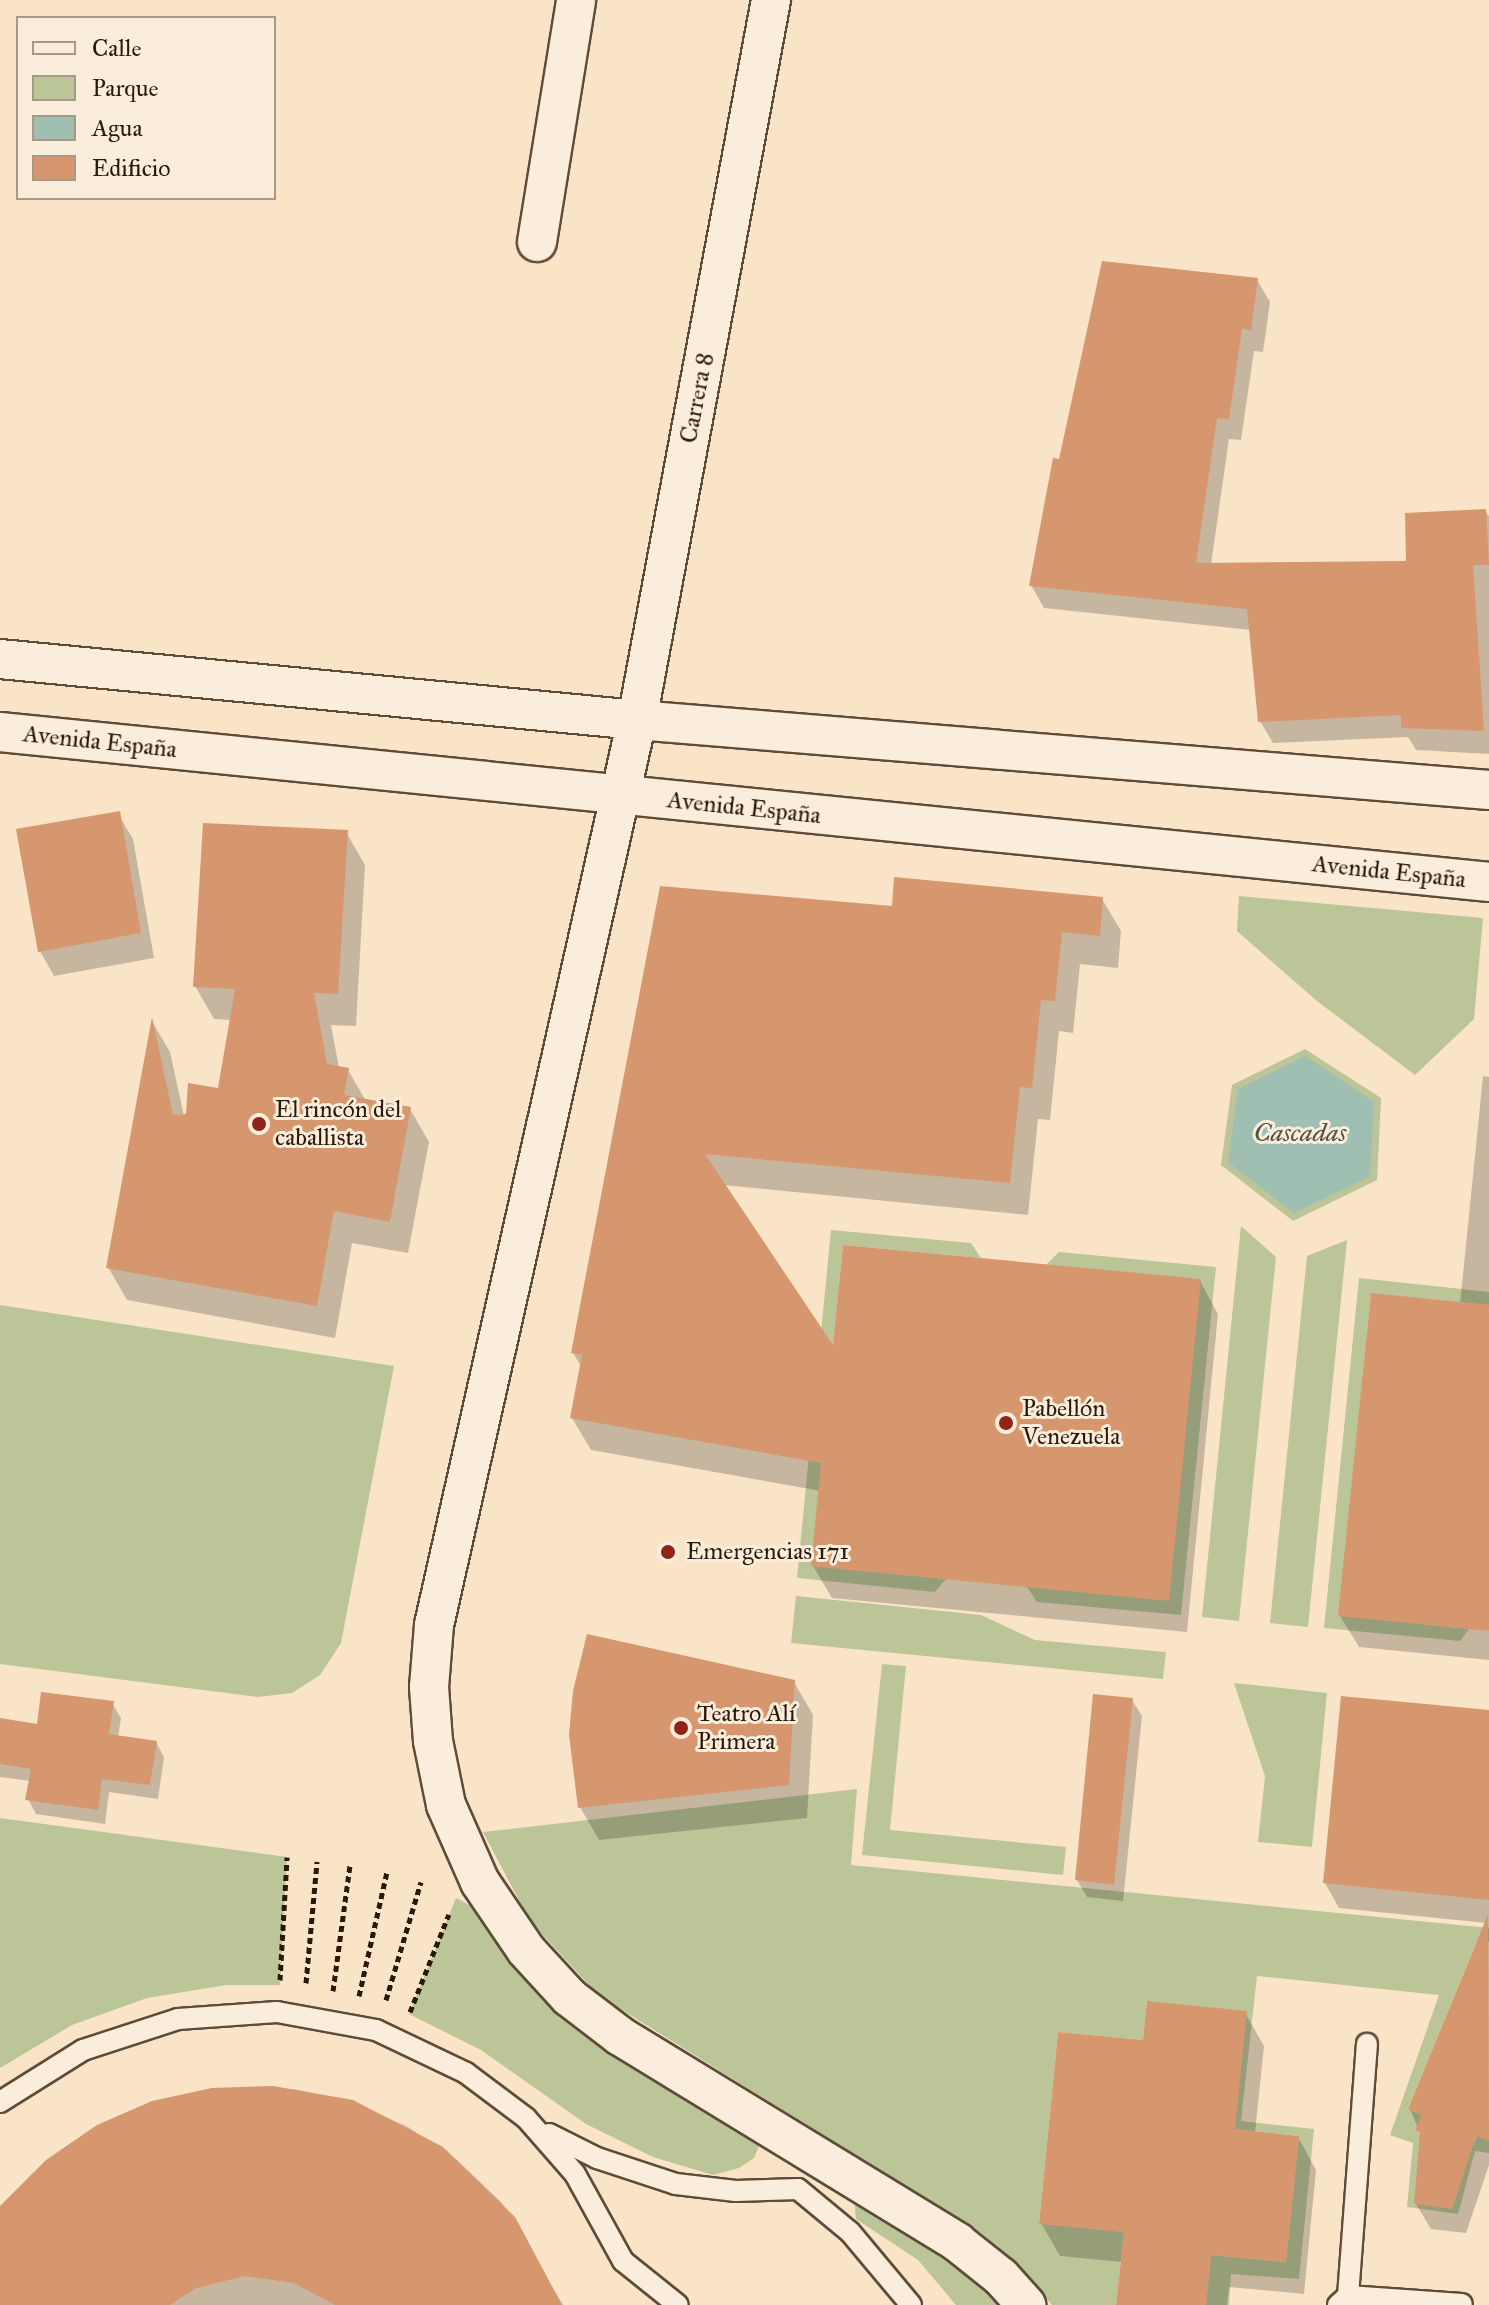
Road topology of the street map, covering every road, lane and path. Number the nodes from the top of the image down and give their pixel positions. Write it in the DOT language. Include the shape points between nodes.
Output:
graph roads {
  1 [pos="576,0"];
  2 [pos="771,0"];
  3 [pos="537,242"];
  4 [pos="0,659"];
  5 [pos="637,720"];
  6 [pos="0,732"];
  7 [pos="1489,790"];
  8 [pos="618,795"];
  9 [pos="1489,882"];
  10 [pos="287,1857"];
  11 [pos="317,1861"];
  12 [pos="350,1865"];
  13 [pos="387,1872"];
  14 [pos="421,1882"];
  15 [pos="456,1898"];
  16 [pos="280,1985"];
  17 [pos="306,1988"];
  18 [pos="333,1992"];
  19 [pos="359,1998"];
  20 [pos="385,2005"];
  21 [pos="409,2014"];
  22 [pos="1367,2044"];
  23 [pos="0,2102"];
  24 [pos="526,2118"];
  25 [pos="808,2173"];
  26 [pos="1343,2301"];
  27 [pos="1462,2304"];
  28 [pos="678,2305"];
  29 [pos="911,2305"];
  30 [pos="1026,2305"];
  1 -- 3 [label="street"];
  2 -- 5 [label="street, Carrera 8"];
  4 -- 5 [label="street"];
  5 -- 7 [label="street"];
  5 -- 8 [label="street, Carrera 8"];
  6 -- 8 [label="street, Avenida España"];
  8 -- 9 [label="street, Avenida España"];
  8 -- 25 [label="street, Carrera 8" via="434,1625 429,1687 435,1759 446,1805 480,1882 540,1967 611,2030"];
  10 -- 16 [label="path"];
  11 -- 17 [label="path"];
  12 -- 18 [label="path"];
  13 -- 19 [label="path"];
  14 -- 20 [label="path"];
  15 -- 21 [label="path"];
  22 -- 26 [label="lane"];
  23 -- 24 [label="lane" via="61,2061 130,2031 203,2015 277,2012 352,2024 400,2039 466,2073"];
  24 -- 25 [label="lane" via="578,2150 655,2179 726,2190"];
  24 -- 28 [label="lane" via="575,2174 623,2261"];
  25 -- 29 [label="lane"];
  25 -- 30 [label="street, Carrera 8" via="980,2258"];
  26 -- 27 [label="lane"];
}
